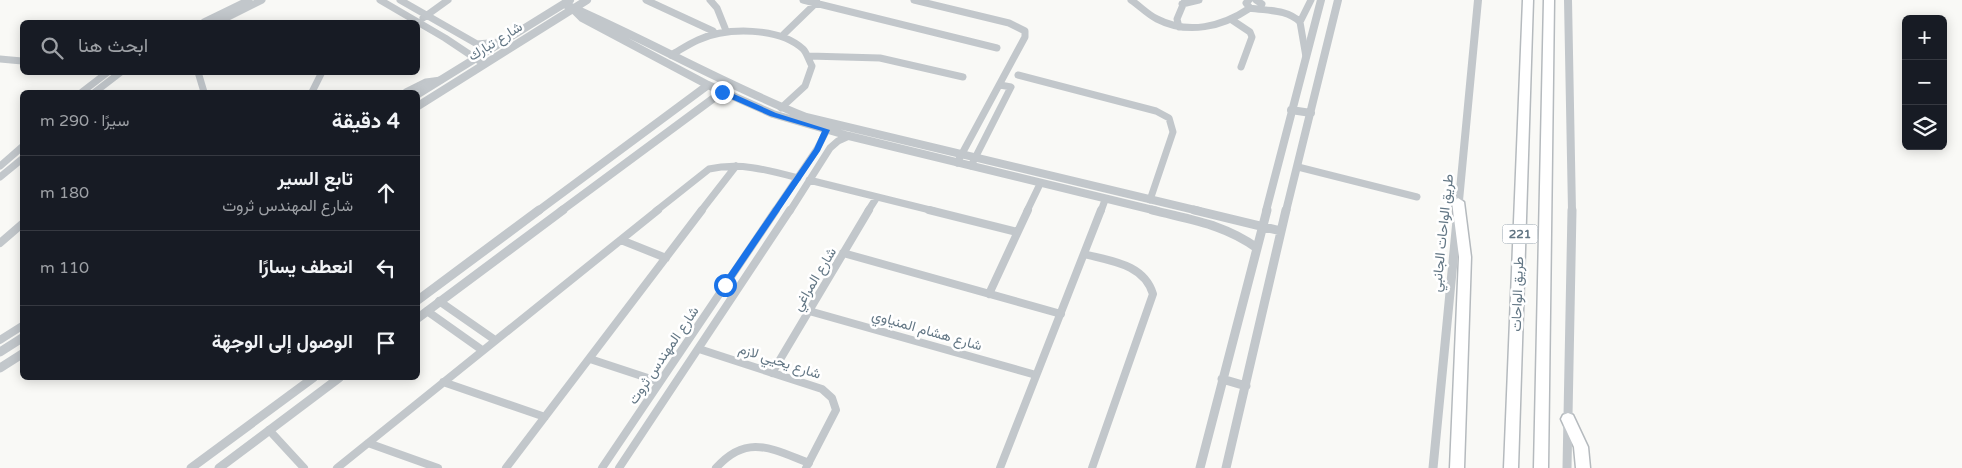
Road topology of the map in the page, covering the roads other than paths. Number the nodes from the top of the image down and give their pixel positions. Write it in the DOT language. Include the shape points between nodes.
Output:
graph roads {
  1 [pos="249,0"];
  2 [pos="262,0"];
  3 [pos="380,0"];
  4 [pos="400,0"];
  5 [pos="448,0"];
  6 [pos="587,0"];
  7 [pos="646,0"];
  8 [pos="710,0"];
  9 [pos="804,0"];
  10 [pos="914,0"];
  11 [pos="1131,0"];
  12 [pos="1198,0"];
  13 [pos="1249,0"];
  14 [pos="1256,0"];
  15 [pos="1312,0"];
  16 [pos="1321,0"];
  17 [pos="1338,0"];
  18 [pos="1478,0"];
  19 [pos="1528,0"];
  20 [pos="1549,0"];
  21 [pos="1568,0"];
  22 [pos="817,2"];
  23 [pos="1183,2"];
  24 [pos="569,4"];
  25 [pos="1261,6"];
  26 [pos="1250,8"];
  27 [pos="1305,11"];
  28 [pos="427,15"];
  29 [pos="208,20"];
  30 [pos="222,20"];
  31 [pos="414,20"];
  32 [pos="420,20"];
  33 [pos="1232,20"];
  34 [pos="1300,22"];
  35 [pos="420,24"];
  36 [pos="1179,27"];
  37 [pos="726,28"];
  38 [pos="713,31"];
  39 [pos="784,34"];
  40 [pos="502,42"];
  41 [pos="997,48"];
  42 [pos="670,55"];
  43 [pos="809,56"];
  44 [pos="0,58"];
  45 [pos="475,58"];
  46 [pos="1306,58"];
  47 [pos="20,61"];
  48 [pos="484,64"];
  49 [pos="1241,67"];
  50 [pos="104,75"];
  51 [pos="116,75"];
  52 [pos="199,75"];
  53 [pos="320,75"];
  54 [pos="1018,75"];
  55 [pos="964,77"];
  56 [pos="441,80"];
  57 [pos="708,85"];
  58 [pos="1000,85"];
  59 [pos="85,90"];
  60 [pos="98,90"];
  61 [pos="203,90"];
  62 [pos="313,90"];
  63 [pos="410,90"];
  64 [pos="722,92"];
  65 [pos="420,93"];
  66 [pos="420,105"];
  67 [pos="780,108"];
  68 [pos="1292,110"];
  69 [pos="1311,113"];
  70 [pos="828,127"];
  71 [pos="849,136"];
  72 [pos="819,145"];
  73 [pos="830,148"];
  74 [pos="20,149"];
  75 [pos="961,154"];
  76 [pos="976,158"];
  77 [pos="20,161"];
  78 [pos="957,163"];
  79 [pos="0,166"];
  80 [pos="736,166"];
  81 [pos="971,166"];
  82 [pos="1298,167"];
  83 [pos="0,177"];
  84 [pos="798,178"];
  85 [pos="810,180"];
  86 [pos="1040,184"];
  87 [pos="877,197"];
  88 [pos="1417,197"];
  89 [pos="1105,200"];
  90 [pos="1150,200"];
  91 [pos="1458,202"];
  92 [pos="20,226"];
  93 [pos="1262,226"];
  94 [pos="1281,231"];
  95 [pos="1018,232"];
  96 [pos="621,240"];
  97 [pos="0,243"];
  98 [pos="1257,248"];
  99 [pos="843,253"];
  100 [pos="1084,254"];
  101 [pos="666,258"];
  102 [pos="989,294"];
  103 [pos="420,299"];
  104 [pos="439,301"];
  105 [pos="426,311"];
  106 [pos="809,311"];
  107 [pos="1060,314"];
  108 [pos="420,316"];
  109 [pos="20,327"];
  110 [pos="20,339"];
  111 [pos="0,340"];
  112 [pos="495,340"];
  113 [pos="698,349"];
  114 [pos="482,350"];
  115 [pos="0,352"];
  116 [pos="20,355"];
  117 [pos="590,359"];
  118 [pos="674,361"];
  119 [pos="688,365"];
  120 [pos="0,368"];
  121 [pos="772,373"];
  122 [pos="1036,376"];
  123 [pos="1222,379"];
  124 [pos="309,380"];
  125 [pos="314,380"];
  126 [pos="336,380"];
  127 [pos="443,382"];
  128 [pos="660,382"];
  129 [pos="1246,386"];
  130 [pos="324,389"];
  131 [pos="545,417"];
  132 [pos="1568,419"];
  133 [pos="269,430"];
  134 [pos="368,443"];
  135 [pos="808,465"];
  136 [pos="190,468"];
  137 [pos="219,468"];
  138 [pos="304,468"];
  139 [pos="337,468"];
  140 [pos="438,468"];
  141 [pos="506,468"];
  142 [pos="602,468"];
  143 [pos="619,468"];
  144 [pos="716,468"];
  145 [pos="1000,468"];
  146 [pos="1092,468"];
  147 [pos="1200,468"];
  148 [pos="1226,468"];
  149 [pos="1433,468"];
  150 [pos="1457,468"];
  151 [pos="1511,468"];
  152 [pos="1541,468"];
  153 [pos="1567,468"];
  154 [pos="1583,468"];
  1 -- 29 [label="street"];
  2 -- 30 [label="street"];
  3 -- 31 [label="street"];
  4 -- 28 [label="street"];
  5 -- 28 [label="street"];
  6 -- 24 [label="street, شارع تبارك"];
  7 -- 38 [label="street"];
  8 -- 37 [label="street"];
  9 -- 22 [label="street"];
  10 -- 58 [label="street" via="1003,21 1023,29 1025,37"];
  11 -- 36 [label="street" via="1156,19"];
  12 -- 23 [label="street"];
  13 -- 26 [label="street" via="1246,3"];
  14 -- 25 [label="street"];
  15 -- 27 [label="street"];
  16 -- 46 [label="street"];
  17 -- 69 [label="street"];
  18 -- 91 [label="street, طريق الواحات الجانبي"];
  19 -- 151 [label="highway, طريق الواحات / 221"];
  20 -- 152 [label="highway, طريق الواحات / 221"];
  21 -- 132 [label="street" via="1572,223"];
  22 -- 39 [label="street"];
  22 -- 41 [label="street"];
  23 -- 36 [label="street" via="1177,19"];
  24 -- 40 [label="street, شارع تبارك"];
  24 -- 42 [label="street"];
  24 -- 48 [label="street, شارع تبارك"];
  24 -- 57 [label="street" via="582,18"];
  25 -- 26 [label="street"];
  25 -- 27 [label="street"];
  25 -- 34 [label="street" via="1293,16"];
  26 -- 33 [label="street"];
  27 -- 34 [label="street"];
  28 -- 32 [label="street"];
  28 -- 40 [label="street" via="477,44"];
  33 -- 36 [label="street" via="1207,26"];
  33 -- 49 [label="street" via="1250,32 1252,37"];
  34 -- 46 [label="street"];
  35 -- 45 [label="street"];
  37 -- 38 [label="street"];
  37 -- 39 [label="street" via="755,27"];
  38 -- 42 [label="street" via="685,43"];
  39 -- 43 [label="street" via="802,45"];
  40 -- 45 [label="street, شارع تبارك"];
  42 -- 67 [label="street"];
  43 -- 55 [label="street" via="880,58"];
  43 -- 67 [label="street" via="809,78 803,89"];
  44 -- 47 [label="street"];
  45 -- 48 [label="street"];
  45 -- 56 [label="street, شارع تبارك"];
  46 -- 68 [label="street"];
  48 -- 66 [label="street, شارع تبارك"];
  50 -- 59 [label="street"];
  51 -- 60 [label="street"];
  52 -- 61 [label="street"];
  53 -- 62 [label="street"];
  54 -- 90 [label="street" via="1166,115 1171,120 1173,132"];
  56 -- 63 [label="street" via="426,82"];
  56 -- 65 [label="street, شارع تبارك"];
  57 -- 64 [label="street"];
  57 -- 103 [label="street"];
  58 -- 75 [label="street"];
  58 -- 76 [label="street" via="1011,88"];
  64 -- 70 [label="street" via="773,114"];
  64 -- 104 [label="street"];
  67 -- 70 [label="street"];
  68 -- 69 [label="street"];
  68 -- 93 [label="street"];
  69 -- 82 [label="street"];
  70 -- 71 [label="street"];
  70 -- 72 [label="street, شارع المهندس ثروت"];
  70 -- 75 [label="street"];
  71 -- 73 [label="street, شارع المهندس ثروت"];
  71 -- 78 [label="street"];
  72 -- 73 [label="street"];
  72 -- 84 [label="street, شارع المهندس ثروت"];
  73 -- 85 [label="street, شارع المهندس ثروت"];
  74 -- 79 [label="street"];
  75 -- 76 [label="street"];
  75 -- 78 [label="street"];
  76 -- 81 [label="street"];
  76 -- 90 [label="street"];
  77 -- 83 [label="street"];
  78 -- 81 [label="street"];
  80 -- 84 [label="street"];
  80 -- 96 [label="street" via="718,166 702,173"];
  80 -- 101 [label="street"];
  81 -- 86 [label="street"];
  82 -- 88 [label="street"];
  82 -- 94 [label="street"];
  84 -- 118 [label="street, شارع المهندس ثروت"];
  85 -- 87 [label="street"];
  85 -- 113 [label="street, شارع المهندس ثروت"];
  86 -- 89 [label="street"];
  86 -- 95 [label="street"];
  87 -- 95 [label="street"];
  87 -- 99 [label="street, شارع المراغي"];
  89 -- 98 [label="street" via="1217,226 1239,235"];
  89 -- 100 [label="street"];
  90 -- 93 [label="street"];
  91 -- 149 [label="street, طريق الواحات الجانبي"];
  91 -- 150 [label="highway" via="1464,266"];
  92 -- 97 [label="street"];
  93 -- 94 [label="street"];
  93 -- 98 [label="street"];
  94 -- 129 [label="street"];
  95 -- 102 [label="street"];
  96 -- 101 [label="street"];
  96 -- 112 [label="street"];
  98 -- 123 [label="street"];
  99 -- 102 [label="street"];
  99 -- 106 [label="street, شارع المراغي"];
  100 -- 107 [label="street"];
  100 -- 146 [label="street" via="1138,270 1149,281 1153,294"];
  101 -- 117 [label="street"];
  102 -- 107 [label="street"];
  104 -- 105 [label="street"];
  104 -- 112 [label="street"];
  105 -- 108 [label="street"];
  105 -- 114 [label="street"];
  106 -- 121 [label="street, شارع المراغي"];
  106 -- 122 [label="street, شارع هشام المنياوي"];
  107 -- 122 [label="street"];
  109 -- 111 [label="street"];
  110 -- 115 [label="street"];
  112 -- 114 [label="street"];
  113 -- 119 [label="street, شارع المهندس ثروت"];
  113 -- 121 [label="street, شارع يحيي لازم"];
  114 -- 127 [label="street"];
  116 -- 120 [label="street"];
  117 -- 128 [label="street"];
  117 -- 131 [label="street"];
  118 -- 119 [label="street"];
  118 -- 128 [label="street, شارع المهندس ثروت"];
  119 -- 143 [label="street, شارع المهندس ثروت"];
  121 -- 135 [label="street, شارع يحيي لازم" via="822,389 835,401 836,410"];
  122 -- 145 [label="street"];
  123 -- 129 [label="street"];
  123 -- 147 [label="street"];
  124 -- 136 [label="street"];
  125 -- 130 [label="street"];
  126 -- 130 [label="street"];
  127 -- 131 [label="street"];
  127 -- 134 [label="street"];
  128 -- 142 [label="street, شارع المهندس ثروت"];
  129 -- 148 [label="street"];
  130 -- 133 [label="street"];
  131 -- 141 [label="street"];
  132 -- 153 [label="street"];
  132 -- 154 [label="highway" via="1581,447"];
  133 -- 137 [label="street"];
  133 -- 138 [label="street"];
  134 -- 139 [label="street"];
  134 -- 140 [label="street"];
  135 -- 144 [label="street" via="756,446 732,451"];
}
